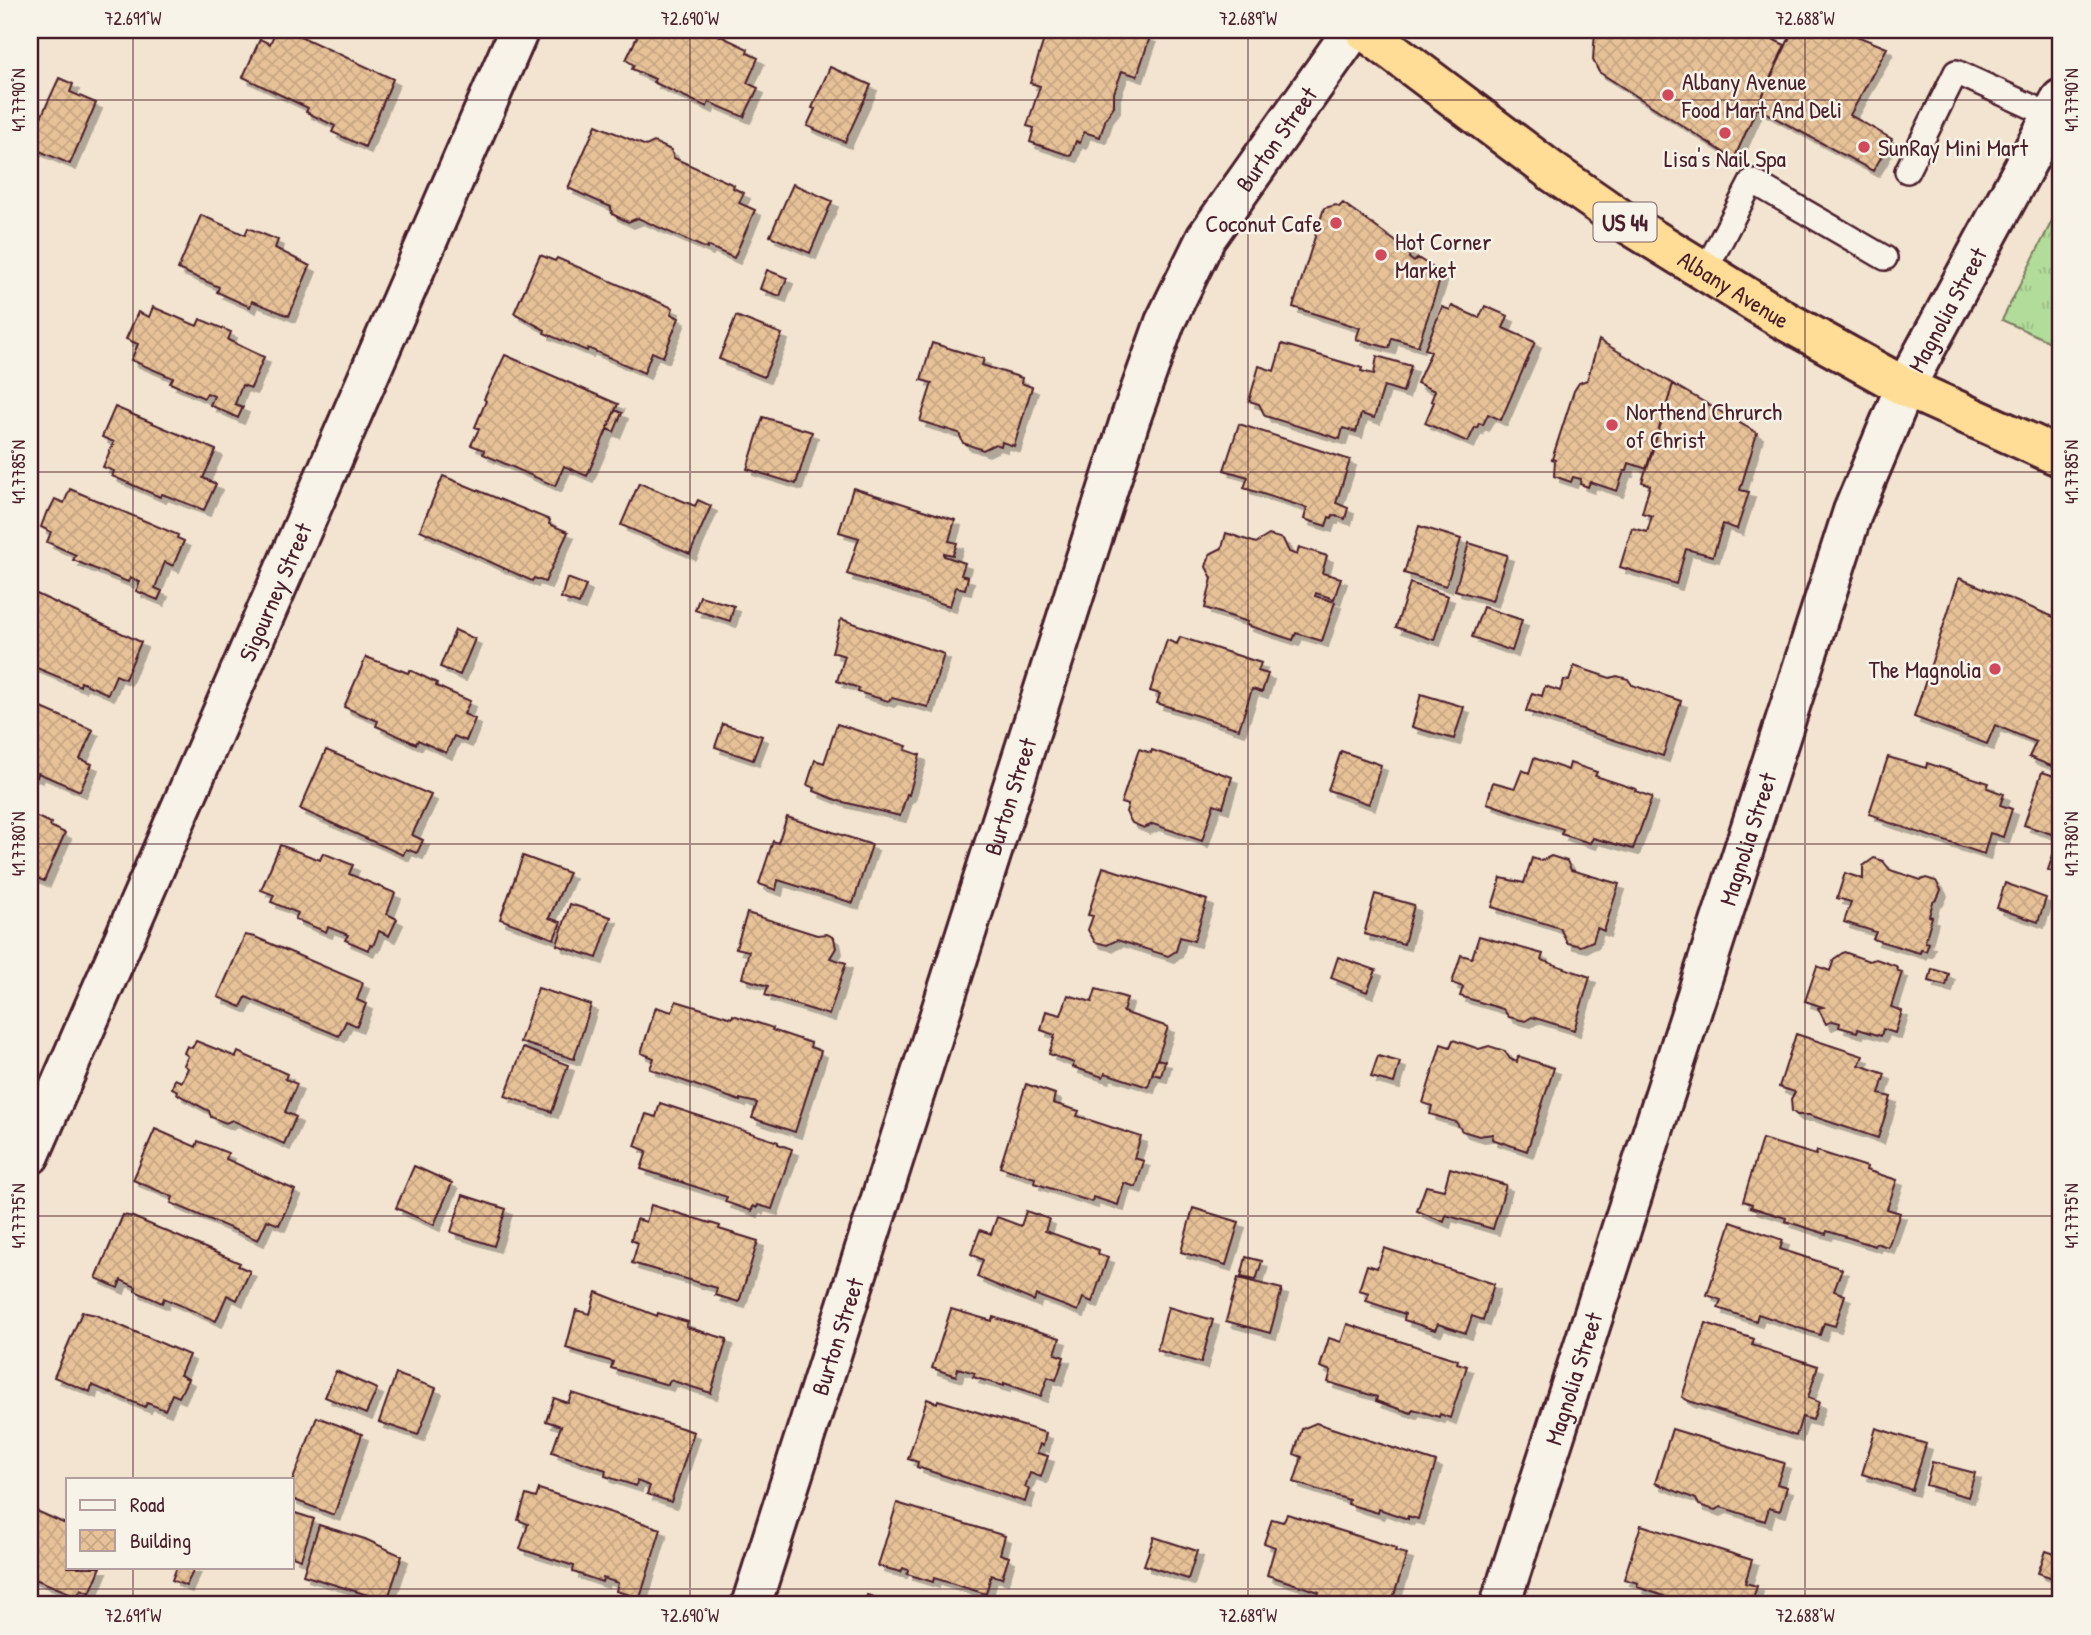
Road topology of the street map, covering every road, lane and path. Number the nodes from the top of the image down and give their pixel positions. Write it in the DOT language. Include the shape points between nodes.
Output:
graph roads {
  1 [pos="519,30"];
  2 [pos="1353,30"];
  3 [pos="1364,30"];
  4 [pos="2057,108"];
  5 [pos="1907,171"];
  6 [pos="1885,258"];
  7 [pos="1704,271"];
  8 [pos="1905,387"];
  9 [pos="2061,457"];
  10 [pos="30,1154"];
  11 [pos="751,1605"];
  12 [pos="1500,1605"];
  1 -- 10 [label="street, Sigourney Street"];
  2 -- 11 [label="street, Burton Street" via="1206,237 1156,346"];
  3 -- 7 [label="highway, Albany Avenue / US 44" via="1553,173"];
  4 -- 5 [label="lane" via="1956,72"];
  4 -- 8 [label="street, Magnolia Street"];
  6 -- 7 [label="lane" via="1752,181"];
  7 -- 8 [label="highway, Albany Avenue / US 44"];
  8 -- 9 [label="highway, Albany Avenue / US 44"];
  8 -- 12 [label="street, Magnolia Street" via="1853,511"];
}
